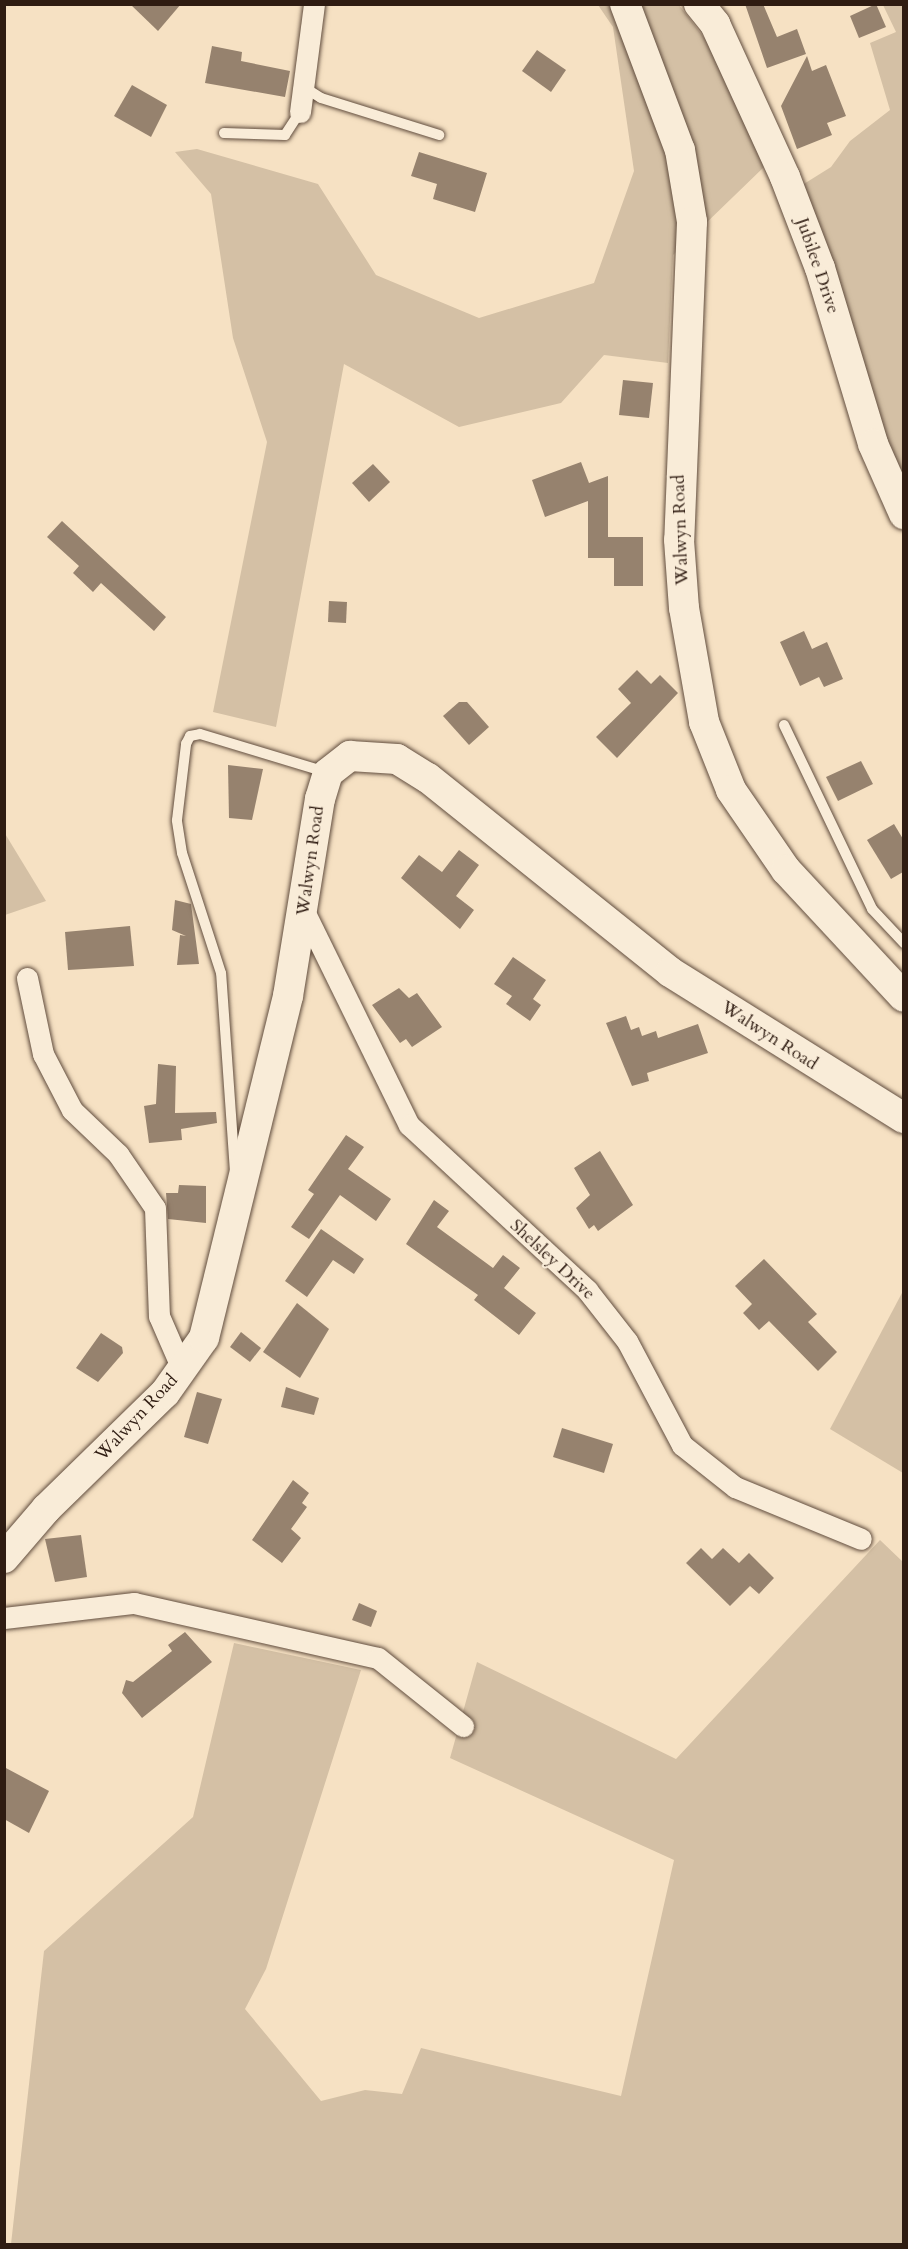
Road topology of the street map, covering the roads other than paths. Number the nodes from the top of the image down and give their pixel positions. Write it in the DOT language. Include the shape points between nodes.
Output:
graph roads {
  1 [pos="314,4"];
  2 [pos="625,4"];
  3 [pos="708,11"];
  4 [pos="299,85"];
  5 [pos="300,112"];
  6 [pos="224,133"];
  7 [pos="439,135"];
  8 [pos="903,514"];
  9 [pos="784,725"];
  10 [pos="328,773"];
  11 [pos="304,913"];
  12 [pos="903,943"];
  13 [pos="27,978"];
  14 [pos="903,997"];
  15 [pos="903,1118"];
  16 [pos="239,1202"];
  17 [pos="182,1369"];
  18 [pos="861,1539"];
  19 [pos="4,1558"];
  20 [pos="4,1618"];
  21 [pos="463,1726"];
  1 -- 4 [label="street"];
  2 -- 14 [label="main road, Walwyn Road" via="651,62 680,150 692,222 679,529 684,608 704,722 730,790 786,870"];
  3 -- 8 [label="main road, Jubilee Drive" via="816,258 873,444"];
  4 -- 5 [label="street"];
  4 -- 7 [label="lane" via="321,98"];
  5 -- 6 [label="lane" via="278,137"];
  9 -- 12 [label="lane" via="872,909"];
  10 -- 11 [label="main road, Walwyn Road"];
  10 -- 15 [label="main road, Walwyn Road" via="350,756 397,759 670,972"];
  10 -- 16 [label="lane" via="200,734 190,736 186,744 177,820 182,853 221,973"];
  11 -- 16 [label="main road, Walwyn Road"];
  11 -- 18 [label="street, Shelsley Drive" via="409,1125 587,1290 627,1341 682,1445 735,1487"];
  13 -- 17 [label="street" via="43,1054 72,1110 118,1154 155,1208 159,1316"];
  16 -- 17 [label="main road, Walwyn Road" via="204,1338"];
  17 -- 19 [label="main road, Walwyn Road"];
  20 -- 21 [label="street" via="134,1603 378,1658"];
}
